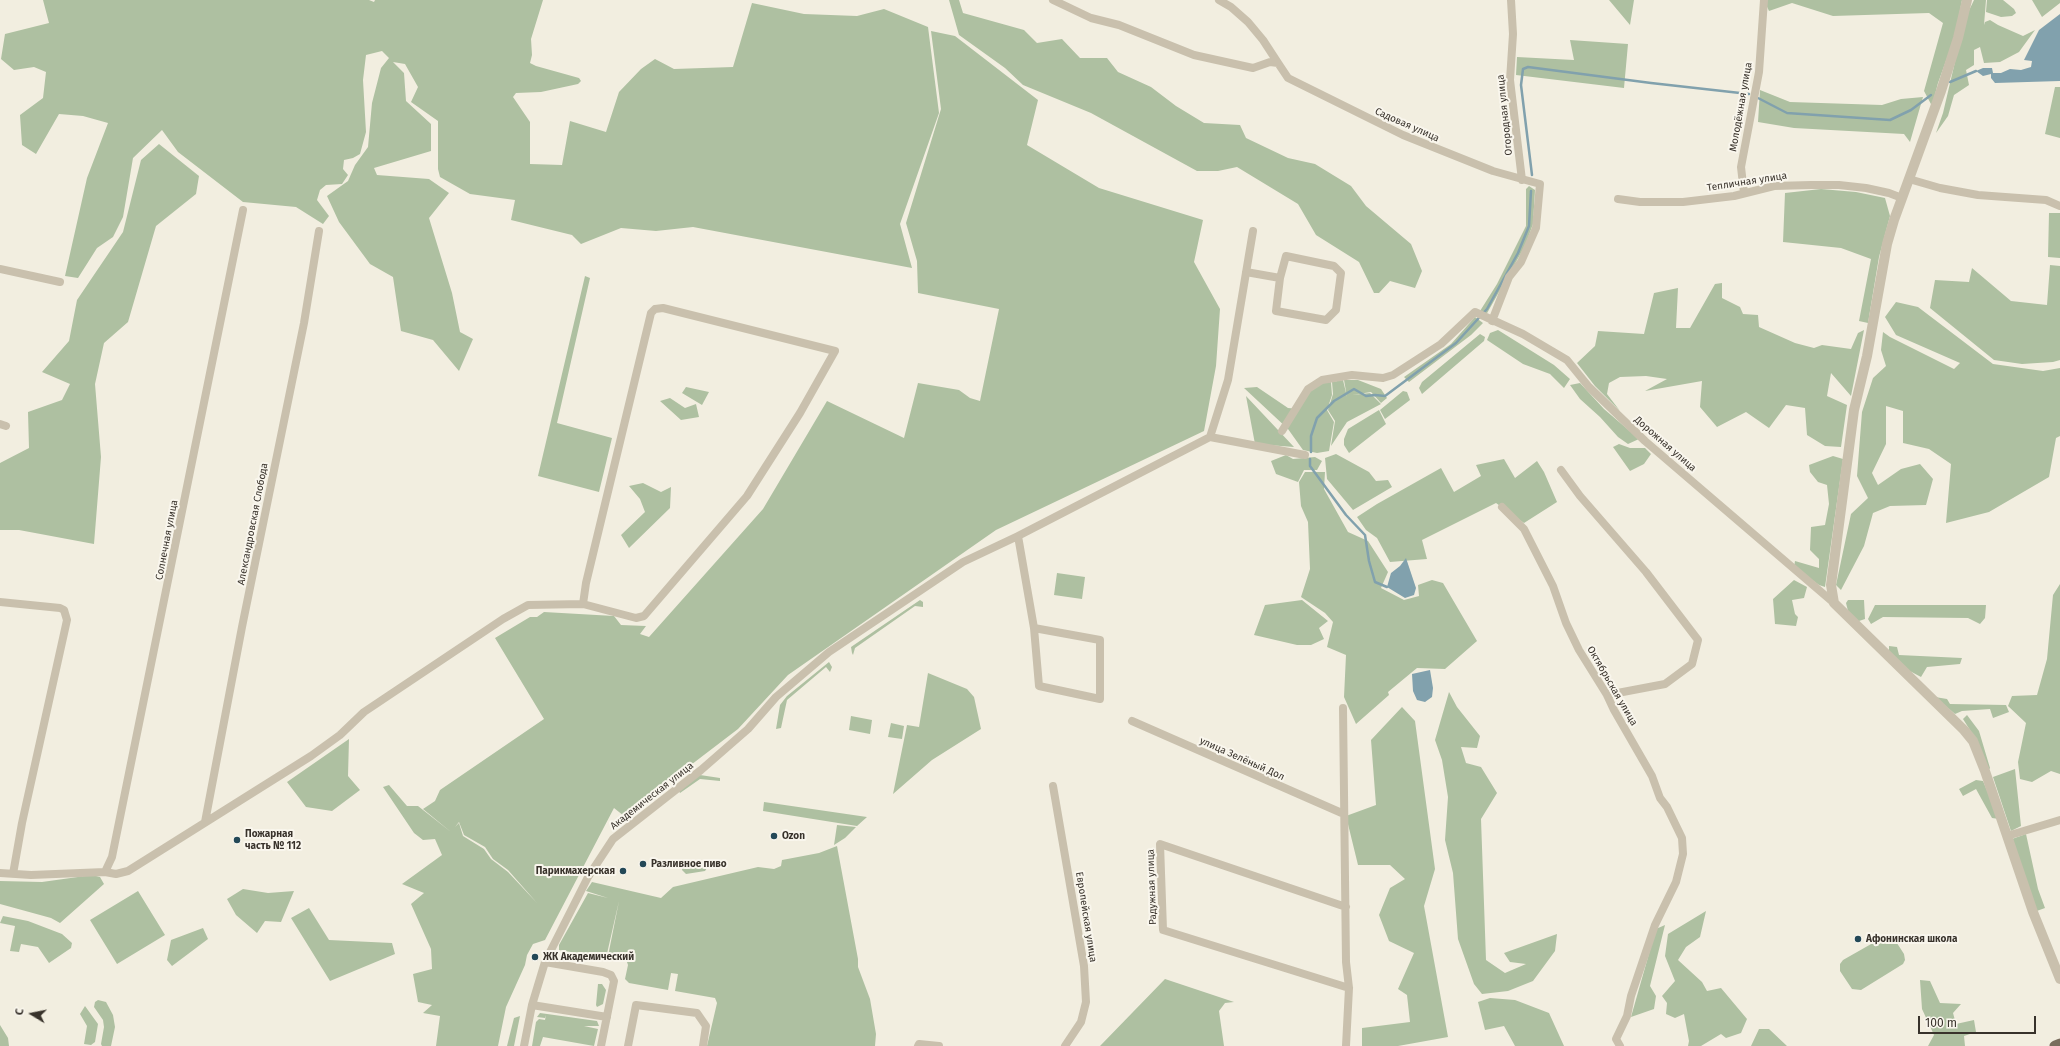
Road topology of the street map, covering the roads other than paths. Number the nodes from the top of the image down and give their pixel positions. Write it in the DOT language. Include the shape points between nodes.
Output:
graph roads {
  1 [pos="1053,0"];
  2 [pos="1219,0"];
  3 [pos="1511,0"];
  4 [pos="1764,0"];
  5 [pos="1967,0"];
  6 [pos="1278,63"];
  7 [pos="1909,179"];
  8 [pos="1522,180"];
  9 [pos="1744,193"];
  10 [pos="1902,198"];
  11 [pos="1618,199"];
  12 [pos="2060,206"];
  13 [pos="243,210"];
  14 [pos="319,231"];
  15 [pos="1253,231"];
  16 [pos="0,269"];
  17 [pos="1246,272"];
  18 [pos="1280,278"];
  19 [pos="60,282"];
  20 [pos="1483,316"];
  21 [pos="1282,431"];
  22 [pos="1210,437"];
  23 [pos="1306,455"];
  24 [pos="1561,470"];
  25 [pos="1502,507"];
  26 [pos="1018,536"];
  27 [pos="0,602"];
  28 [pos="1834,603"];
  29 [pos="583,604"];
  30 [pos="1034,628"];
  31 [pos="1607,695"];
  32 [pos="1343,708"];
  33 [pos="1132,721"];
  34 [pos="1054,786"];
  35 [pos="1344,814"];
  36 [pos="2060,820"];
  37 [pos="205,822"];
  38 [pos="2007,836"];
  39 [pos="105,872"];
  40 [pos="0,873"];
  41 [pos="13,874"];
  42 [pos="1346,907"];
  43 [pos="545,962"];
  44 [pos="2060,979"];
  45 [pos="1349,988"];
  46 [pos="532,1005"];
  47 [pos="607,1017"];
  48 [pos="2060,1044"];
  49 [pos="919,1045"];
  50 [pos="524,1046"];
  51 [pos="601,1046"];
  52 [pos="628,1046"];
  53 [pos="703,1046"];
  54 [pos="939,1046"];
  55 [pos="1065,1046"];
  56 [pos="1346,1046"];
  57 [pos="1620,1046"];
  58 [pos="2055,1046"];
  1 -- 6 [label="street" via="1091,18 1119,25 1194,55 1253,68 1270,62"];
  2 -- 6 [label="street, Садовая улица" via="1232,7 1248,22"];
  3 -- 8 [label="street, Огородная улица" via="1513,34 1510,80"];
  4 -- 9 [label="street, Молодёжная улица" via="1759,72 1741,167"];
  5 -- 7 [label="street" via="1958,38"];
  6 -- 8 [label="street, Садовая улица" via="1288,78 1403,135"];
  7 -- 10 [label="street"];
  7 -- 12 [label="street" via="1948,190 2046,200"];
  8 -- 20 [label="street, Садовая улица" via="1540,184 1536,228 1521,262"];
  9 -- 10 [label="street, Тепличная улица" via="1774,186 1839,185 1889,193"];
  9 -- 11 [label="street, Тепличная улица" via="1683,202"];
  10 -- 28 [label="street" via="1888,244 1854,410 1831,585"];
  13 -- 39 [label="street, Солнечная улица" via="112,857"];
  14 -- 37 [label="street, Александровская Слобода" via="304,323"];
  15 -- 17 [label="street"];
  16 -- 19 [label="street"];
  17 -- 18 [label="street"];
  17 -- 22 [label="street" via="1228,380"];
  18 -- 18 [label="street" via="1286,256 1334,266 1342,273 1336,310 1326,320 1276,311"];
  20 -- 21 [label="street" via="1393,376 1383,378 1352,374 1322,380 1308,389"];
  20 -- 28 [label="street, Дорожная улица" via="1523,334 1567,360 1589,387 1645,441"];
  22 -- 23 [label="street"];
  22 -- 26 [label="street, Академическая улица"];
  24 -- 31 [label="street" via="1580,496 1646,572 1698,640 1692,664 1665,684"];
  25 -- 31 [label="street, Октябрьская улица" via="1524,529 1553,586 1579,650"];
  26 -- 30 [label="street"];
  26 -- 43 [label="street, Академическая улица" via="963,562 829,652 776,697 748,729 701,770 613,839 588,877"];
  27 -- 41 [label="street" via="60,608 64,610 67,620"];
  28 -- 38 [label="street" via="1964,730 1973,742"];
  29 -- 29 [label="street" via="651,313 663,308 835,351 800,414 747,496 644,616 636,618"];
  29 -- 37 [label="street" via="528,605 503,619 364,712 340,735 311,756"];
  30 -- 30 [label="street" via="1039,686 1100,699 1100,640"];
  31 -- 57 [label="street, Октябрьская улица" via="1652,776 1660,798 1682,838 1683,854 1676,882 1655,925 1630,996 1627,1016 1616,1039"];
  32 -- 35 [label="street"];
  33 -- 35 [label="street, улица Зелёный Дол"];
  34 -- 55 [label="street, Европейская улица" via="1084,966 1086,1002 1081,1022"];
  35 -- 42 [label="street"];
  36 -- 38 [label="street"];
  37 -- 39 [label="street" via="137,867 116,874"];
  38 -- 44 [label="street" via="2033,912"];
  39 -- 41 [label="street"];
  40 -- 41 [label="street"];
  42 -- 45 [label="street"];
  42 -- 45 [label="street, Радужная улица" via="1160,844 1163,930"];
  43 -- 46 [label="street, Академическая улица"];
  43 -- 47 [label="street" via="611,975 614,981"];
  45 -- 56 [label="street"];
  46 -- 47 [label="street"];
  46 -- 50 [label="street, Академическая улица"];
  47 -- 51 [label="street"];
  48 -- 58 [label="main road"];
  49 -- 54 [label="street"];
  52 -- 53 [label="street" via="636,1005 697,1013 706,1026"];
}
